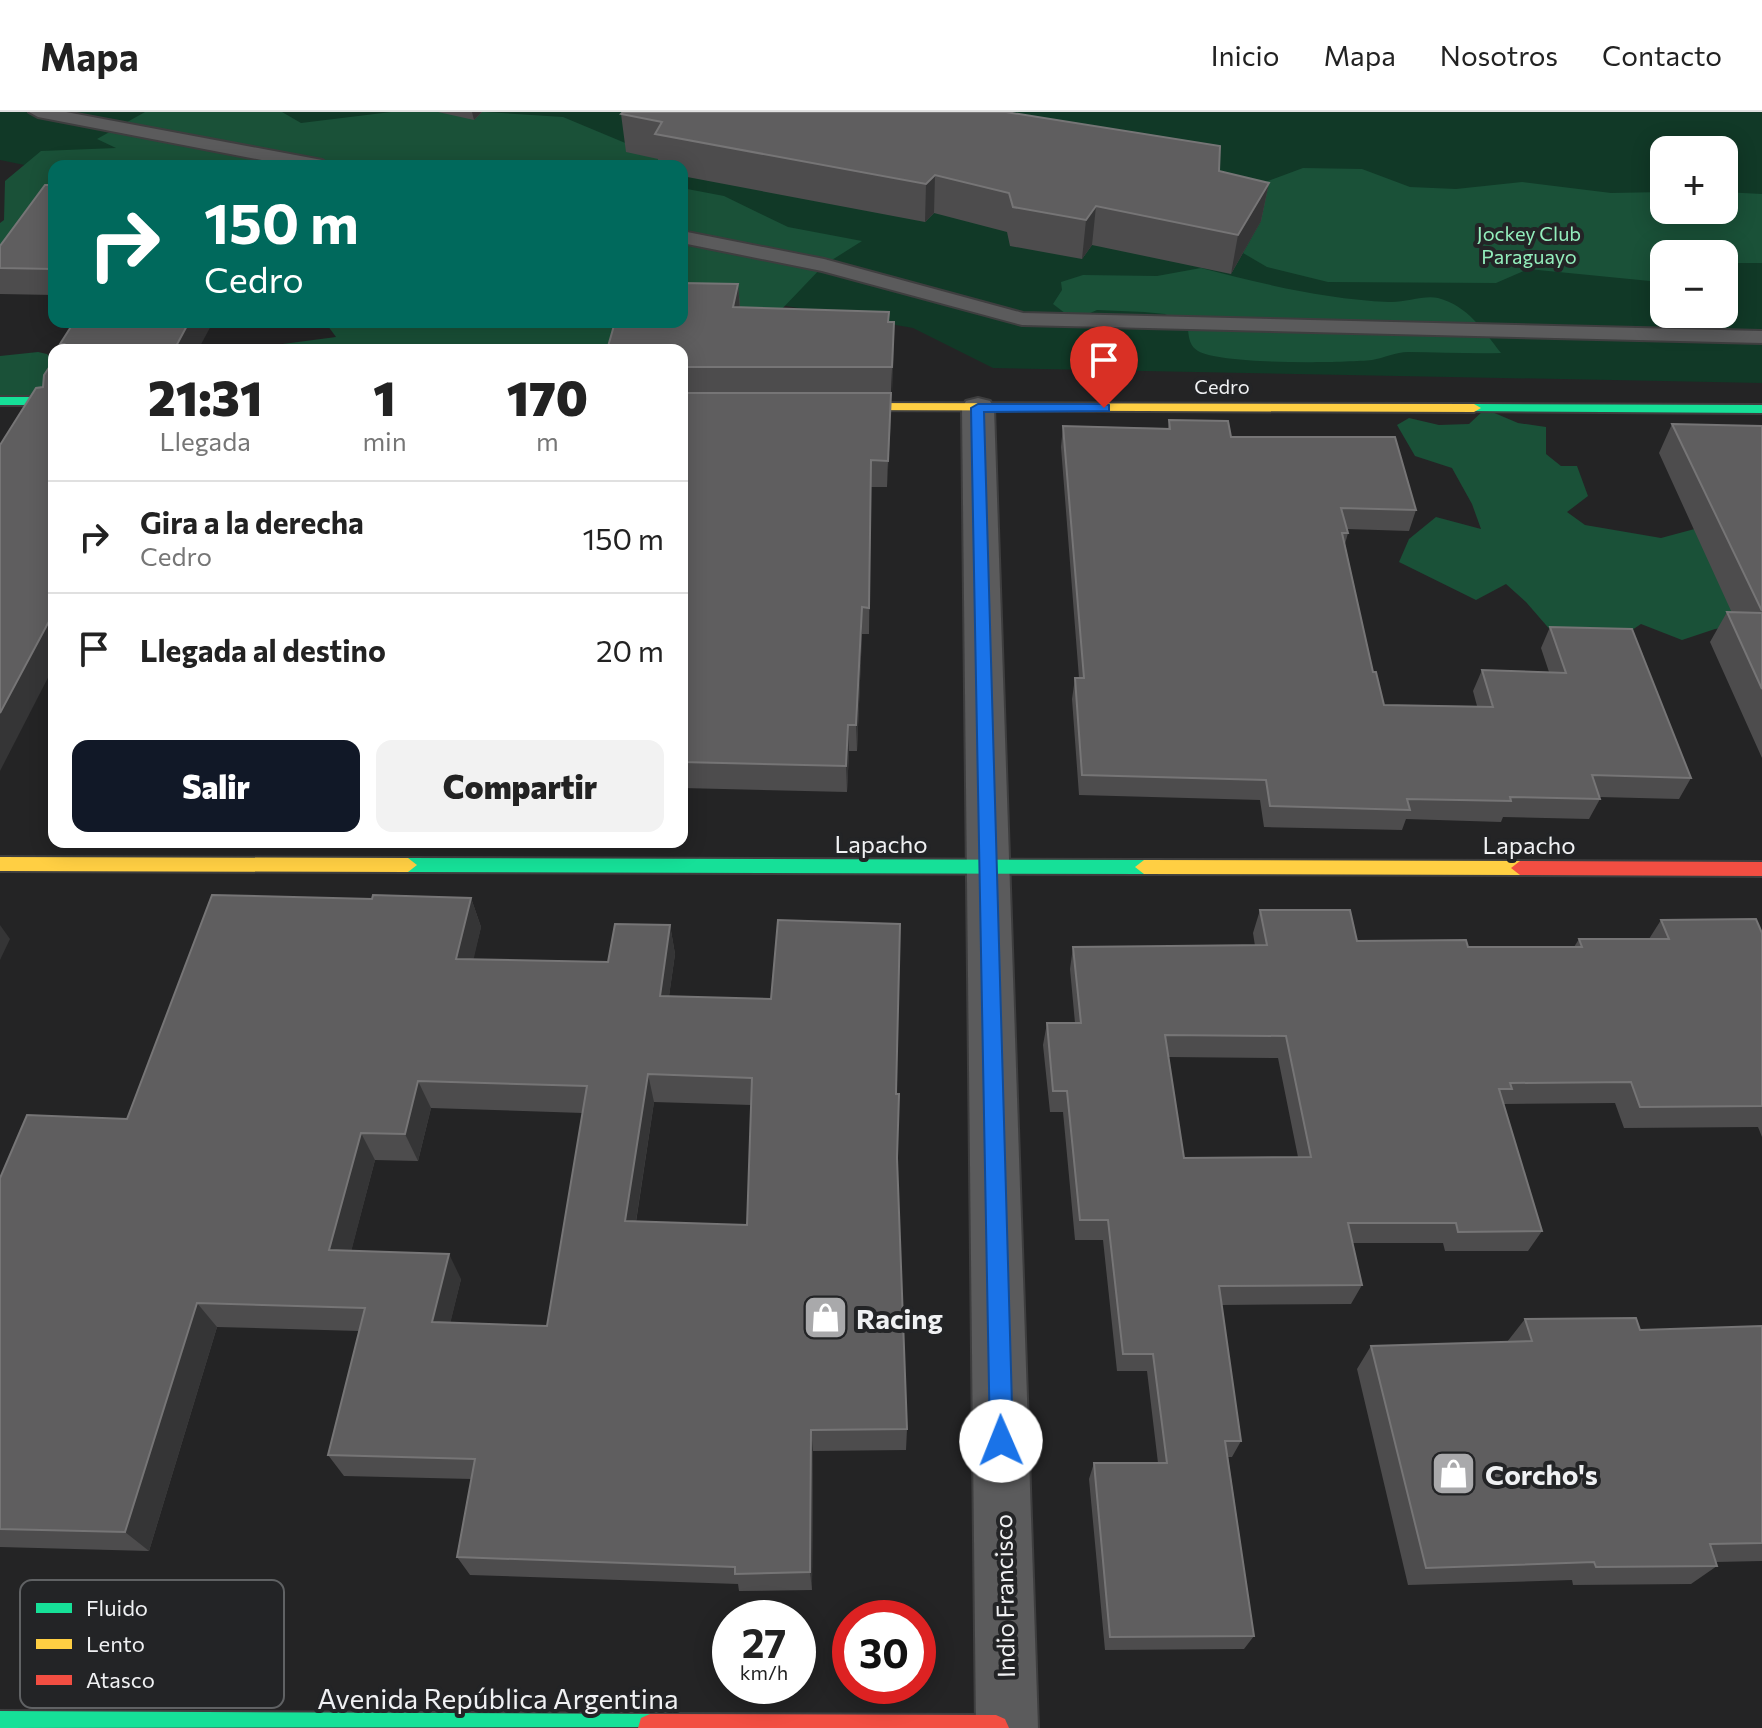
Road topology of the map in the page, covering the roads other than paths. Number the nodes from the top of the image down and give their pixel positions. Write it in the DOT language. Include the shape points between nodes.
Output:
graph roads {
  1 [pos="38,112"];
  2 [pos="290,160"];
  3 [pos="688,238"];
  4 [pos="1762,337"];
  5 [pos="0,401"];
  6 [pos="48,401"];
  7 [pos="806,407"];
  8 [pos="978,408"];
  9 [pos="1762,409"];
  10 [pos="0,864"];
  11 [pos="990,867"];
  12 [pos="1762,869"];
  13 [pos="0,1724"];
  14 [pos="996,1728"];
  15 [pos="1007,1728"];
  1 -- 2 [label="lane"];
  3 -- 4 [label="lane" via="824,265 1022,319"];
  5 -- 6 [label="main road"];
  7 -- 8 [label="main road, Cedro"];
  8 -- 9 [label="main road, Cedro"];
  8 -- 11 [label="street, Indio Francisco"];
  10 -- 11 [label="main road, Lapacho"];
  11 -- 12 [label="main road, Lapacho"];
  11 -- 15 [label="street, Indio Francisco"];
  13 -- 14 [label="main road, Avenida República Argentina"];
}
